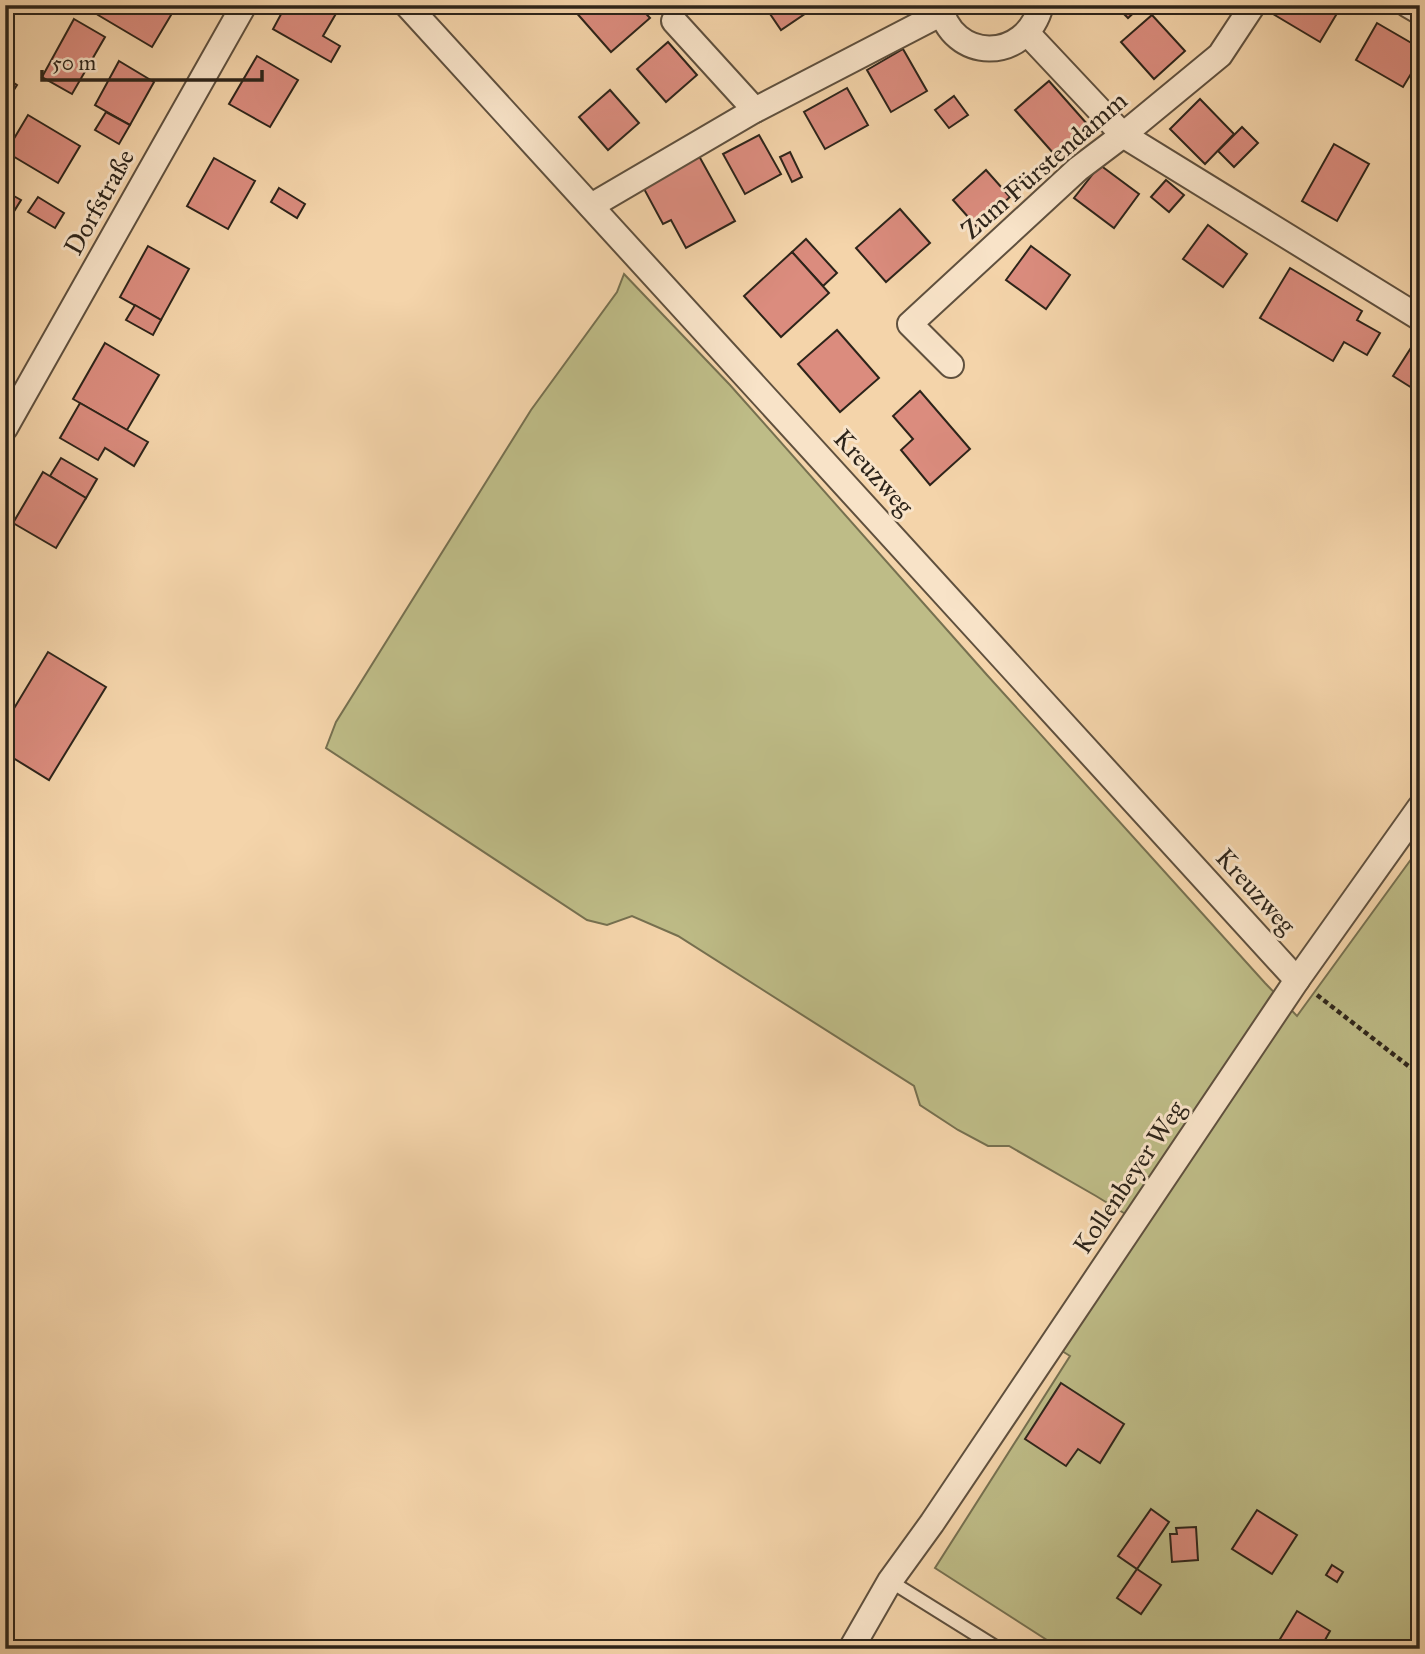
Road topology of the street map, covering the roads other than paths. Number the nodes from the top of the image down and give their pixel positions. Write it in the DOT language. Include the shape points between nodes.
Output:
graph roads {
  1 [pos="244,5"];
  2 [pos="407,5"];
  3 [pos="1041,5"];
  4 [pos="1253,5"];
  5 [pos="1408,5"];
  6 [pos="941,9"];
  7 [pos="1420,12"];
  8 [pos="674,22"];
  9 [pos="1028,34"];
  10 [pos="755,110"];
  11 [pos="1123,135"];
  12 [pos="591,205"];
  13 [pos="1420,318"];
  14 [pos="951,365"];
  15 [pos="5,428"];
  16 [pos="1420,807"];
  17 [pos="1297,980"];
  18 [pos="890,1581"];
  19 [pos="851,1649"];
  20 [pos="999,1649"];
  1 -- 15 [label="street, Dorfstraße"];
  2 -- 12 [label="street, Kreuzweg"];
  3 -- 9 [label="street"];
  4 -- 11 [label="street, Zum Fürstendamm" via="1220,55"];
  5 -- 7 [label="street"];
  6 -- 9 [label="street" via="950,29 979,48 997,49"];
  6 -- 10 [label="street"];
  8 -- 10 [label="street"];
  9 -- 11 [label="street"];
  10 -- 12 [label="street"];
  11 -- 13 [label="street"];
  11 -- 14 [label="street, Zum Fürstendamm" via="1079,169 910,324"];
  12 -- 17 [label="street, Kreuzweg"];
  16 -- 17 [label="street, Kollenbeyer Weg"];
  17 -- 18 [label="street, Kollenbeyer Weg"];
  18 -- 19 [label="street, Kollenbeyer Weg"];
  18 -- 20 [label="lane"];
}
